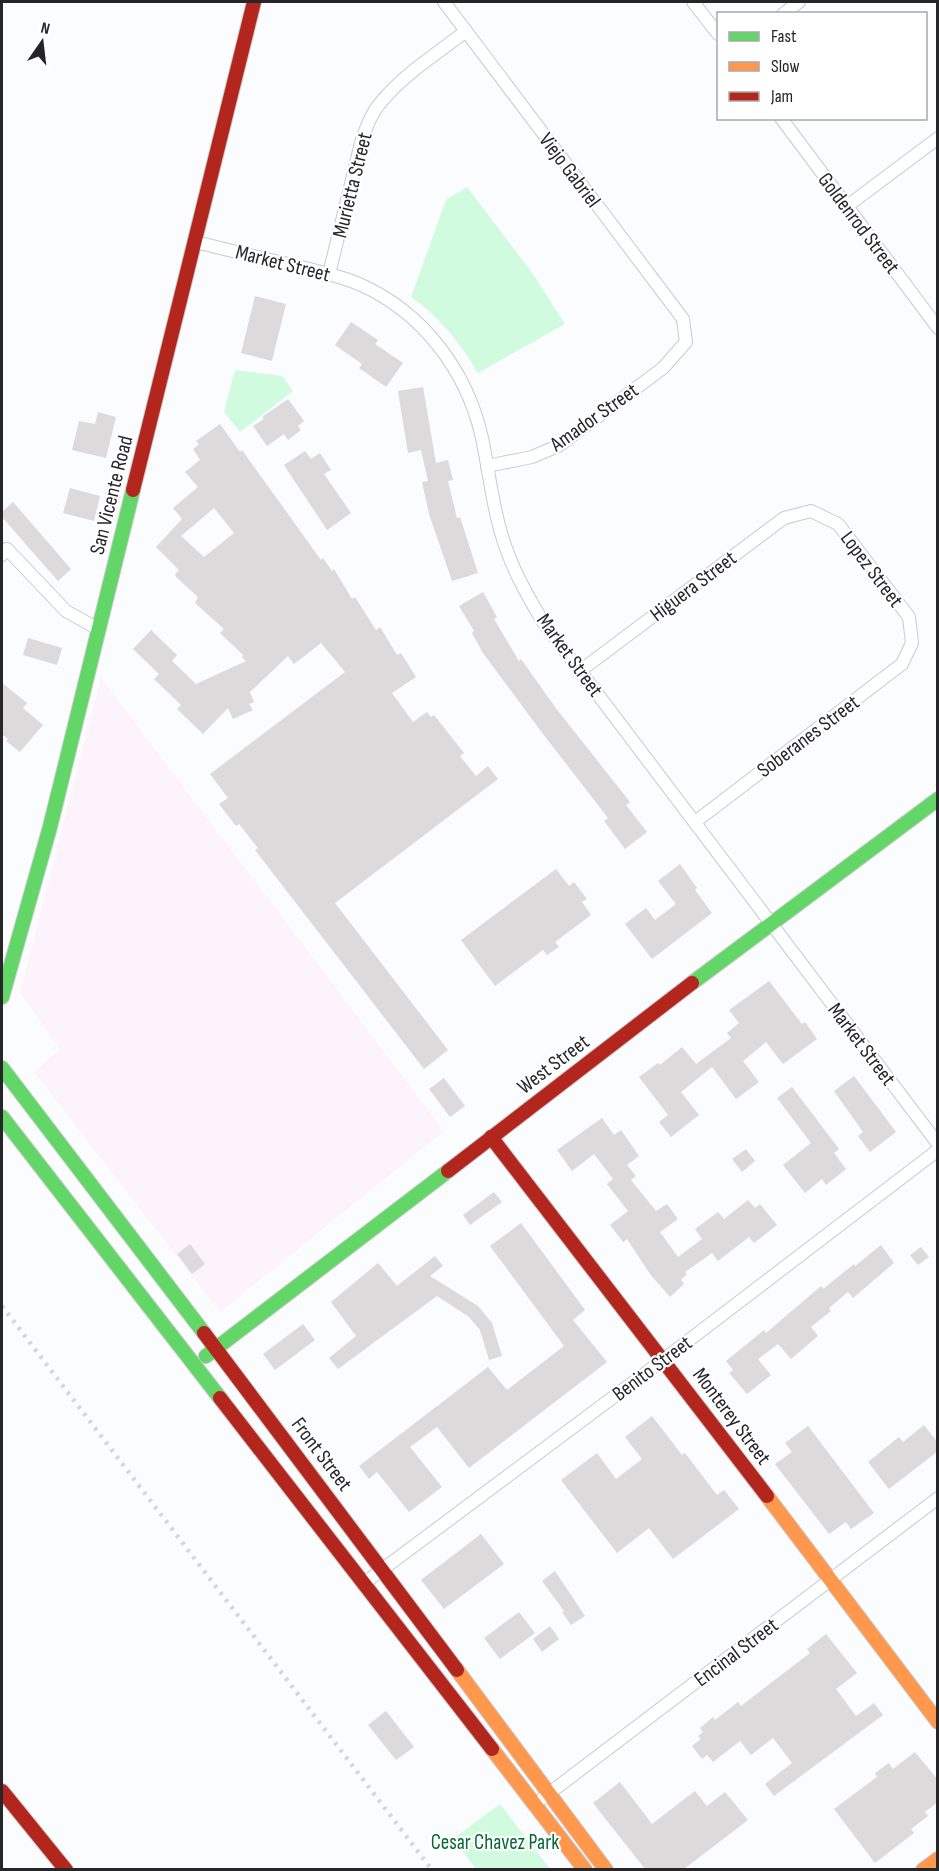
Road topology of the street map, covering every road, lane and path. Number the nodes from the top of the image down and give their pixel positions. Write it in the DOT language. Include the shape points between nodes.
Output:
graph roads {
  1 [pos="254,2"];
  2 [pos="444,2"];
  3 [pos="693,2"];
  4 [pos="799,2"];
  5 [pos="786,12"];
  6 [pos="466,32"];
  7 [pos="717,33"];
  8 [pos="782,120"];
  9 [pos="938,138"];
  10 [pos="846,207"];
  11 [pos="196,242"];
  12 [pos="329,274"];
  13 [pos="938,328"];
  14 [pos="686,342"];
  15 [pos="487,466"];
  16 [pos="811,511"];
  17 [pos="2,555"];
  18 [pos="98,629"];
  19 [pos="912,643"];
  20 [pos="580,670"];
  21 [pos="938,799"];
  22 [pos="695,822"];
  23 [pos="771,923"];
  24 [pos="2,997"];
  25 [pos="2,1068"];
  26 [pos="2,1117"];
  27 [pos="491,1137"];
  28 [pos="938,1144"];
  29 [pos="938,1150"];
  30 [pos="215,1349"];
  31 [pos="663,1360"];
  32 [pos="195,1364"];
  33 [pos="938,1498"];
  34 [pos="381,1570"];
  35 [pos="830,1581"];
  36 [pos="363,1584"];
  37 [pos="938,1722"];
  38 [pos="2,1791"];
  39 [pos="549,1794"];
  40 [pos="536,1805"];
  41 [pos="938,1859"];
  42 [pos="66,1869"];
  43 [pos="585,1869"];
  44 [pos="606,1869"];
  45 [pos="923,1869"];
  1 -- 11 [label="main road, San Vicente Road"];
  2 -- 6 [label="street, Viejo Gabriel"];
  3 -- 7 [label="street"];
  4 -- 5 [label="street"];
  6 -- 12 [label="street, Murietta Street" via="402,80 368,122"];
  6 -- 14 [label="street, Viejo Gabriel" via="683,319"];
  8 -- 10 [label="street, Goldenrod Street"];
  9 -- 10 [label="street"];
  10 -- 13 [label="street, Goldenrod Street"];
  11 -- 12 [label="street, Market Street"];
  11 -- 18 [label="main road, San Vicente Road"];
  12 -- 15 [label="street, Market Street" via="395,304 445,353 475,413"];
  14 -- 15 [label="street, Amador Street" via="663,368 560,445 532,457"];
  15 -- 20 [label="street, Market Street" via="495,511 511,561 543,622"];
  16 -- 19 [label="street, Lopez Street" via="838,524 852,542 909,617"];
  16 -- 20 [label="street, Higuera Street" via="784,518"];
  17 -- 18 [label="street" via="7,549 66,611"];
  18 -- 24 [label="main road, San Vicente Road" via="47,838"];
  19 -- 22 [label="street, Soberanes Street" via="902,664"];
  20 -- 22 [label="street, Market Street"];
  21 -- 23 [label="main road, West Street"];
  22 -- 23 [label="street, Market Street"];
  23 -- 27 [label="main road, West Street"];
  23 -- 28 [label="street, Market Street"];
  25 -- 30 [label="main road, Front Street"];
  26 -- 32 [label="main road"];
  27 -- 30 [label="main road, West Street"];
  27 -- 31 [label="main road, Monterey Street"];
  29 -- 31 [label="street, Benito Street"];
  30 -- 32 [label="main road, West Street"];
  30 -- 34 [label="main road, Front Street"];
  31 -- 34 [label="street, Benito Street"];
  31 -- 35 [label="main road, Monterey Street"];
  32 -- 36 [label="main road"];
  33 -- 35 [label="street, Encinal Street"];
  34 -- 36 [label="street, Benito Street"];
  34 -- 39 [label="main road, Front Street"];
  35 -- 37 [label="main road, Monterey Street"];
  35 -- 39 [label="street, Encinal Street"];
  36 -- 40 [label="main road"];
  38 -- 42 [label="main road"];
  39 -- 40 [label="street, Encinal Street"];
  39 -- 44 [label="main road, Front Street"];
  40 -- 43 [label="main road"];
  41 -- 45 [label="main road"];
}
